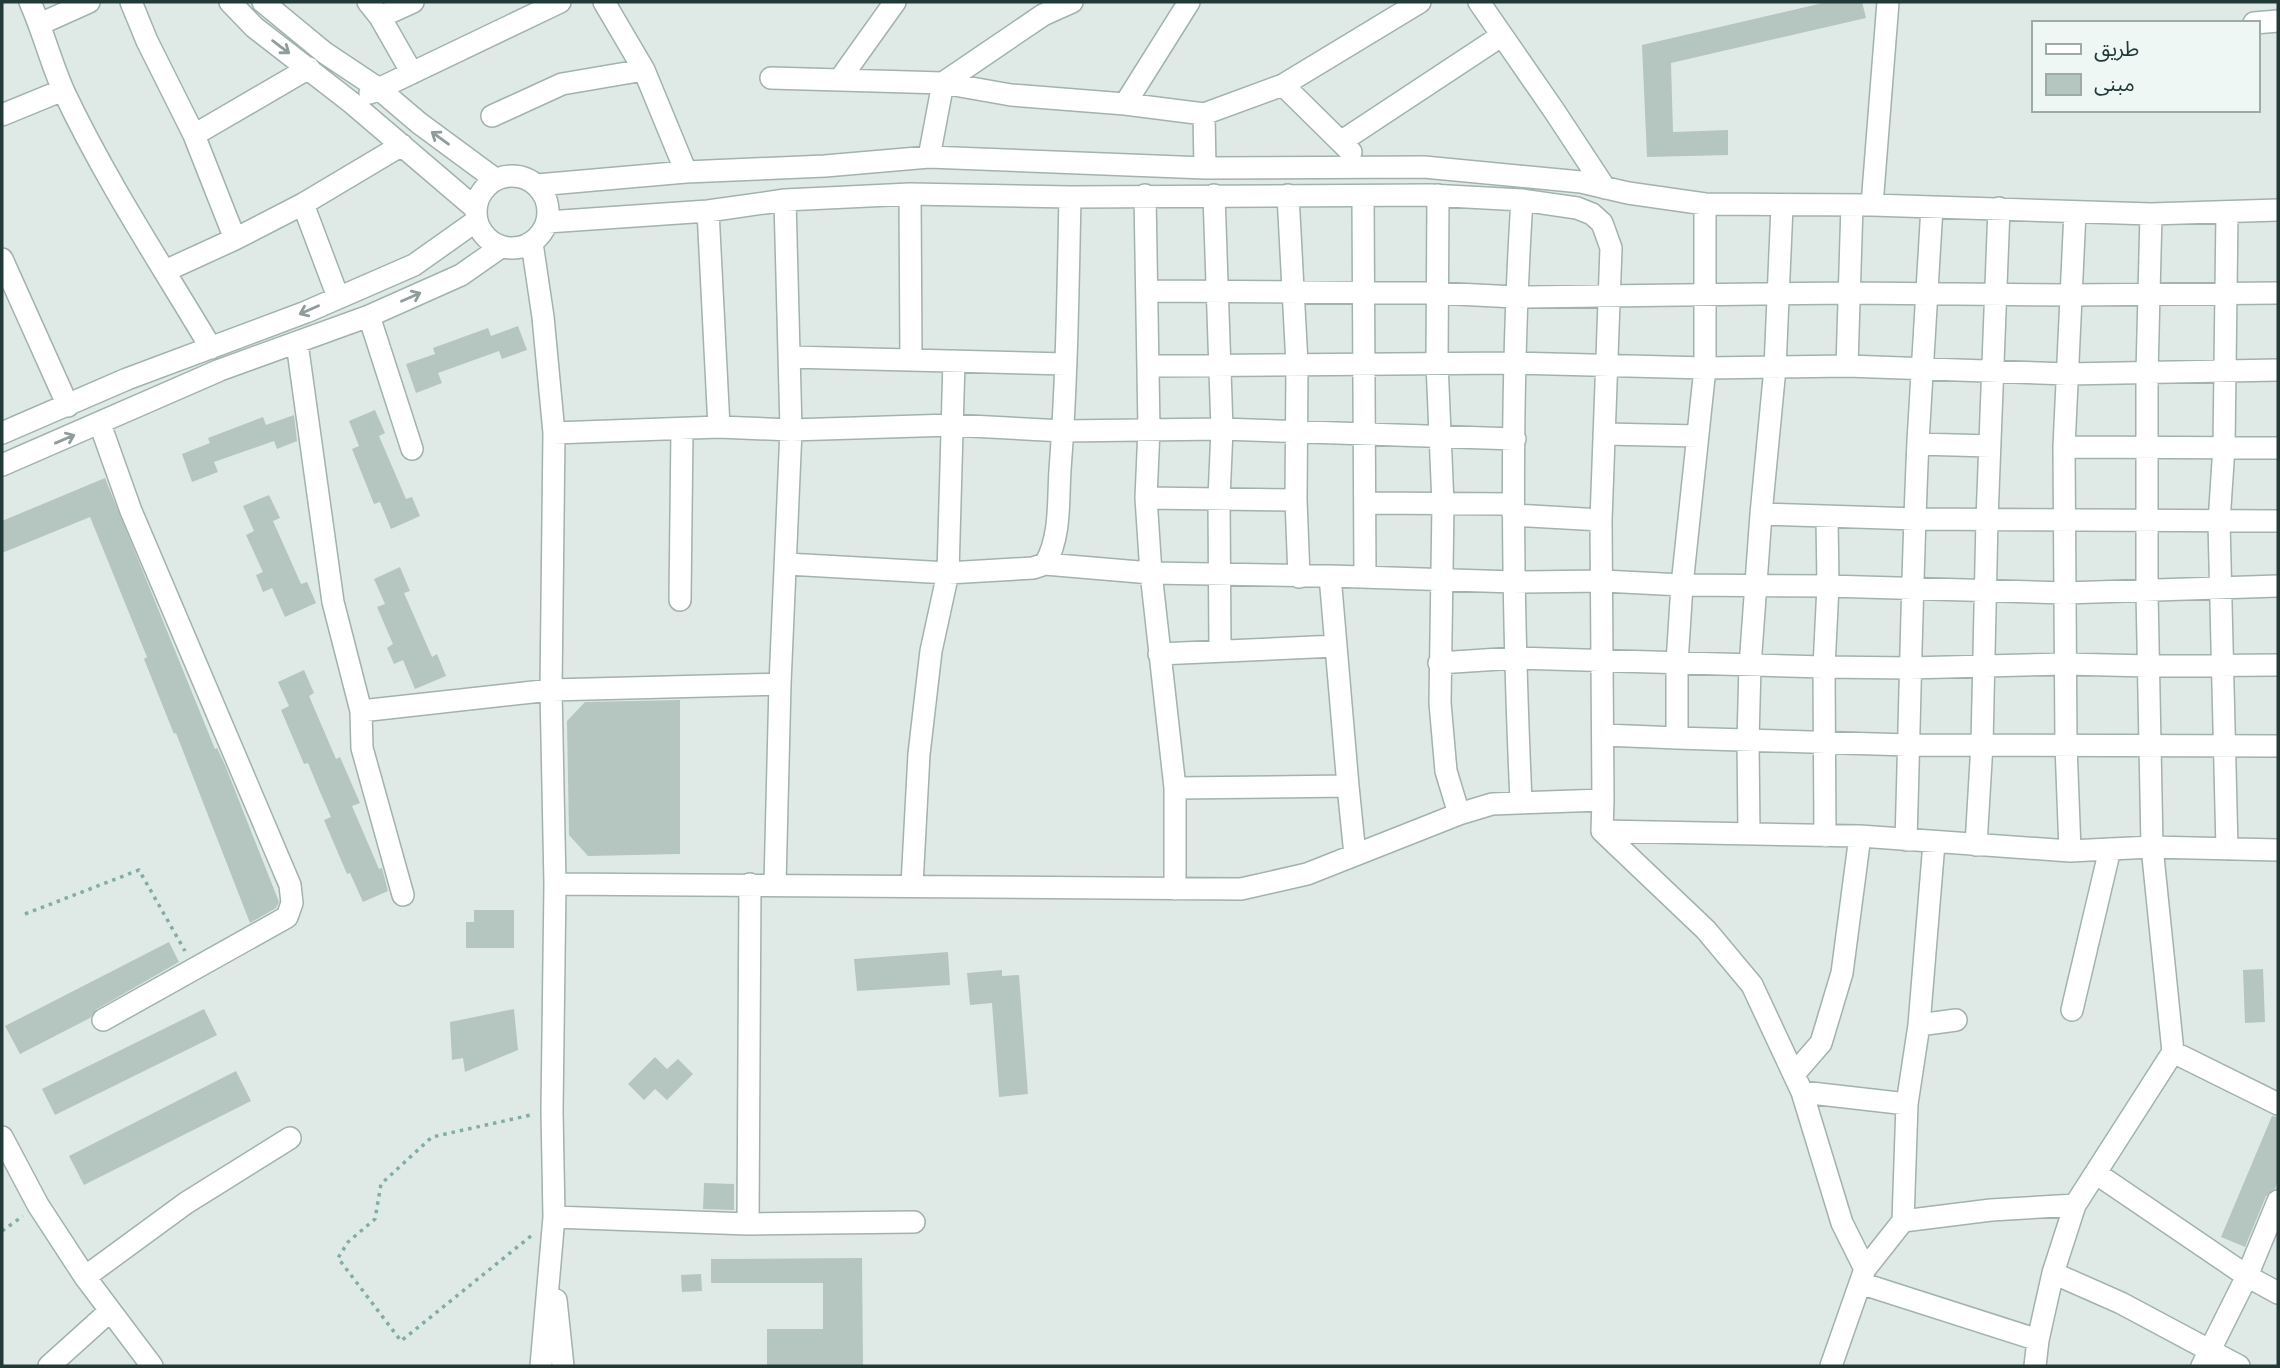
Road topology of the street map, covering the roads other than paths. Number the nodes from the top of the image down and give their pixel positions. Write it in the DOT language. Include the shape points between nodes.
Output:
graph roads {
  1 [pos="30,2"];
  2 [pos="89,2"];
  3 [pos="131,2"];
  4 [pos="230,2"];
  5 [pos="413,2"];
  6 [pos="560,2"];
  7 [pos="604,2"];
  8 [pos="895,2"];
  9 [pos="1072,2"];
  10 [pos="1189,2"];
  11 [pos="1420,2"];
  12 [pos="1480,2"];
  13 [pos="1888,2"];
  14 [pos="275,6"];
  15 [pos="1040,8"];
  16 [pos="374,9"];
  17 [pos="2278,21"];
  18 [pos="2259,23"];
  19 [pos="40,24"];
  20 [pos="1501,36"];
  21 [pos="309,68"];
  22 [pos="644,70"];
  23 [pos="412,73"];
  24 [pos="771,78"];
  25 [pos="840,79"];
  26 [pos="943,83"];
  27 [pos="1283,85"];
  28 [pos="379,89"];
  29 [pos="63,90"];
  30 [pos="352,103"];
  31 [pos="1125,104"];
  32 [pos="1204,114"];
  33 [pos="2,115"];
  34 [pos="492,116"];
  35 [pos="194,135"];
  36 [pos="1342,141"];
  37 [pos="402,145"];
  38 [pos="929,157"];
  39 [pos="1363,166"];
  40 [pos="1205,168"];
  41 [pos="686,172"];
  42 [pos="495,179"];
  43 [pos="537,185"];
  44 [pos="1605,188"];
  45 [pos="910,194"];
  46 [pos="1145,195"];
  47 [pos="1214,195"];
  48 [pos="1288,195"];
  49 [pos="1363,195"];
  50 [pos="1438,195"];
  51 [pos="1070,197"];
  52 [pos="785,200"];
  53 [pos="1522,200"];
  54 [pos="303,204"];
  55 [pos="1705,205"];
  56 [pos="1862,205"];
  57 [pos="1782,206"];
  58 [pos="1932,207"];
  59 [pos="1999,208"];
  60 [pos="2278,210"];
  61 [pos="708,211"];
  62 [pos="2075,212"];
  63 [pos="2227,212"];
  64 [pos="2151,214"];
  65 [pos="475,215"];
  66 [pos="547,222"];
  67 [pos="235,239"];
  68 [pos="532,243"];
  69 [pos="500,247"];
  70 [pos="2,259"];
  71 [pos="165,271"];
  72 [pos="1148,291"];
  73 [pos="1219,291"];
  74 [pos="1293,292"];
  75 [pos="1437,293"];
  76 [pos="1850,293"];
  77 [pos="1927,293"];
  78 [pos="2278,293"];
  79 [pos="1363,294"];
  80 [pos="1610,294"];
  81 [pos="1705,294"];
  82 [pos="1780,294"];
  83 [pos="2227,294"];
  84 [pos="1996,295"];
  85 [pos="2073,295"];
  86 [pos="2150,295"];
  87 [pos="338,296"];
  88 [pos="1516,297"];
  89 [pos="369,316"];
  90 [pos="297,343"];
  91 [pos="212,348"];
  92 [pos="789,357"];
  93 [pos="911,359"];
  94 [pos="954,361"];
  95 [pos="1364,363"];
  96 [pos="1437,363"];
  97 [pos="1515,363"];
  98 [pos="1066,364"];
  99 [pos="1297,364"];
  100 [pos="1221,365"];
  101 [pos="1608,365"];
  102 [pos="1149,366"];
  103 [pos="1847,366"];
  104 [pos="1704,368"];
  105 [pos="1775,368"];
  106 [pos="1922,370"];
  107 [pos="2226,370"];
  108 [pos="2278,370"];
  109 [pos="1993,372"];
  110 [pos="2147,373"];
  111 [pos="2068,374"];
  112 [pos="68,406"];
  113 [pos="100,424"];
  114 [pos="951,425"];
  115 [pos="719,427"];
  116 [pos="1149,429"];
  117 [pos="1222,429"];
  118 [pos="682,430"];
  119 [pos="791,430"];
  120 [pos="1063,432"];
  121 [pos="1297,432"];
  122 [pos="2,433"];
  123 [pos="554,433"];
  124 [pos="1605,434"];
  125 [pos="1364,435"];
  126 [pos="1438,436"];
  127 [pos="1698,436"];
  128 [pos="1515,439"];
  129 [pos="1918,444"];
  130 [pos="1990,446"];
  131 [pos="2064,447"];
  132 [pos="2147,447"];
  133 [pos="2224,447"];
  134 [pos="2278,448"];
  135 [pos="412,449"];
  136 [pos="2,465"];
  137 [pos="1146,498"];
  138 [pos="1220,499"];
  139 [pos="1296,500"];
  140 [pos="1366,503"];
  141 [pos="1443,503"];
  142 [pos="1513,510"];
  143 [pos="1761,514"];
  144 [pos="1827,517"];
  145 [pos="1916,519"];
  146 [pos="2064,519"];
  147 [pos="1601,520"];
  148 [pos="1987,520"];
  149 [pos="2148,521"];
  150 [pos="2278,521"];
  151 [pos="2218,522"];
  152 [pos="787,564"];
  153 [pos="1045,564"];
  154 [pos="948,573"];
  155 [pos="1151,573"];
  156 [pos="1221,574"];
  157 [pos="1330,576"];
  158 [pos="1299,577"];
  159 [pos="1365,578"];
  160 [pos="1442,579"];
  161 [pos="1603,581"];
  162 [pos="1514,582"];
  163 [pos="1682,585"];
  164 [pos="1756,586"];
  165 [pos="1828,586"];
  166 [pos="2278,586"];
  167 [pos="2219,587"];
  168 [pos="1914,588"];
  169 [pos="1986,589"];
  170 [pos="2147,592"];
  171 [pos="2065,593"];
  172 [pos="680,600"];
  173 [pos="1336,646"];
  174 [pos="1220,651"];
  175 [pos="1159,654"];
  176 [pos="1515,658"];
  177 [pos="1602,661"];
  178 [pos="1439,663"];
  179 [pos="1676,663"];
  180 [pos="2066,664"];
  181 [pos="2220,664"];
  182 [pos="2278,665"];
  183 [pos="1750,666"];
  184 [pos="1983,666"];
  185 [pos="2149,666"];
  186 [pos="1824,667"];
  187 [pos="1909,668"];
  188 [pos="780,684"];
  189 [pos="551,690"];
  190 [pos="361,711"];
  191 [pos="1604,735"];
  192 [pos="1677,738"];
  193 [pos="1748,740"];
  194 [pos="1824,741"];
  195 [pos="1982,744"];
  196 [pos="1909,745"];
  197 [pos="2066,745"];
  198 [pos="2278,746"];
  199 [pos="2151,747"];
  200 [pos="2224,747"];
  201 [pos="1348,786"];
  202 [pos="1175,789"];
  203 [pos="1603,800"];
  204 [pos="1521,801"];
  205 [pos="1459,814"];
  206 [pos="1602,831"];
  207 [pos="1749,833"];
  208 [pos="1825,836"];
  209 [pos="1860,836"];
  210 [pos="1906,840"];
  211 [pos="1934,843"];
  212 [pos="1976,845"];
  213 [pos="2152,847"];
  214 [pos="2110,849"];
  215 [pos="2227,849"];
  216 [pos="2070,850"];
  217 [pos="2278,850"];
  218 [pos="1355,855"];
  219 [pos="555,884"];
  220 [pos="750,884"];
  221 [pos="775,884"];
  222 [pos="912,885"];
  223 [pos="1175,889"];
  224 [pos="403,895"];
  225 [pos="2073,1010"];
  226 [pos="103,1020"];
  227 [pos="1956,1020"];
  228 [pos="1919,1025"];
  229 [pos="2173,1052"];
  230 [pos="1798,1083"];
  231 [pos="1907,1104"];
  232 [pos="2278,1104"];
  233 [pos="2,1137"];
  234 [pos="290,1139"];
  235 [pos="2097,1174"];
  236 [pos="2278,1201"];
  237 [pos="2075,1205"];
  238 [pos="554,1217"];
  239 [pos="1903,1221"];
  240 [pos="914,1222"];
  241 [pos="748,1224"];
  242 [pos="551,1245"];
  243 [pos="2053,1273"];
  244 [pos="1862,1276"];
  245 [pos="2247,1276"];
  246 [pos="85,1277"];
  247 [pos="2278,1293"];
  248 [pos="110,1311"];
  249 [pos="2038,1340"];
  250 [pos="2206,1358"];
  251 [pos="49,1366"];
  252 [pos="152,1366"];
  253 [pos="541,1366"];
  254 [pos="563,1366"];
  255 [pos="1831,1366"];
  256 [pos="2035,1366"];
  257 [pos="2239,1366"];
  1 -- 19 [label="street"];
  2 -- 19 [label="street"];
  3 -- 35 [label="street"];
  4 -- 21 [label="street, one-way" via="254,27"];
  5 -- 16 [label="street"];
  6 -- 23 [label="street"];
  7 -- 22 [label="street"];
  8 -- 25 [label="street"];
  9 -- 15 [label="street"];
  10 -- 31 [label="street"];
  11 -- 27 [label="street"];
  12 -- 20 [label="street"];
  13 -- 56 [label="street"];
  14 -- 28 [label="street" via="325,53"];
  15 -- 26 [label="street"];
  16 -- 23 [label="street"];
  17 -- 18 [label="street"];
  19 -- 29 [label="street"];
  20 -- 36 [label="street"];
  20 -- 44 [label="street"];
  21 -- 30 [label="street"];
  21 -- 35 [label="street"];
  22 -- 34 [label="street" via="562,84"];
  22 -- 41 [label="street"];
  23 -- 28 [label="street"];
  24 -- 25 [label="street"];
  25 -- 26 [label="street"];
  26 -- 31 [label="street" via="1011,95"];
  26 -- 38 [label="street"];
  27 -- 32 [label="street"];
  27 -- 36 [label="street"];
  28 -- 30 [label="street"];
  42 -- 28 [label="street, one-way"];
  29 -- 33 [label="street"];
  29 -- 71 [label="street" via="119,197"];
  30 -- 37 [label="street"];
  31 -- 32 [label="street"];
  32 -- 40 [label="street"];
  35 -- 67 [label="street"];
  36 -- 39 [label="street"];
  37 -- 54 [label="street"];
  37 -- 65 [label="street"];
  38 -- 40 [label="street"];
  38 -- 41 [label="street"];
  39 -- 40 [label="street"];
  39 -- 44 [label="street" via="1510,173"];
  41 -- 43 [label="street"];
  42 -- 43 [label="street" via="520,176"];
  42 -- 65 [label="street" via="482,189"];
  43 -- 66 [label="street" via="547,202"];
  44 -- 55 [label="street"];
  45 -- 51 [label="street"];
  45 -- 52 [label="street"];
  45 -- 93 [label="street"];
  46 -- 47 [label="street"];
  46 -- 51 [label="street"];
  46 -- 72 [label="street"];
  47 -- 48 [label="street"];
  47 -- 73 [label="street"];
  48 -- 49 [label="street"];
  48 -- 74 [label="street"];
  49 -- 50 [label="street"];
  49 -- 79 [label="street"];
  50 -- 53 [label="street"];
  50 -- 75 [label="street"];
  51 -- 98 [label="street"];
  52 -- 61 [label="street"];
  52 -- 92 [label="street"];
  53 -- 80 [label="street" via="1577,208 1602,223 1611,248"];
  53 -- 88 [label="street"];
  54 -- 67 [label="street"];
  54 -- 87 [label="street"];
  55 -- 57 [label="street"];
  55 -- 81 [label="street"];
  56 -- 57 [label="street"];
  56 -- 58 [label="street"];
  56 -- 76 [label="street"];
  57 -- 82 [label="street"];
  58 -- 59 [label="street"];
  58 -- 77 [label="street"];
  59 -- 62 [label="street"];
  59 -- 84 [label="street"];
  60 -- 63 [label="street"];
  61 -- 66 [label="street"];
  61 -- 115 [label="street"];
  62 -- 64 [label="street"];
  62 -- 85 [label="street"];
  63 -- 64 [label="street"];
  63 -- 83 [label="street"];
  64 -- 86 [label="street"];
  65 -- 69 [label="street" via="485,237"];
  65 -- 87 [label="street" via="414,265"];
  66 -- 68 [label="street"];
  67 -- 71 [label="street"];
  68 -- 69 [label="street"];
  68 -- 123 [label="street"];
  89 -- 69 [label="street, one-way" via="461,275"];
  70 -- 112 [label="street"];
  71 -- 91 [label="street"];
  72 -- 73 [label="street"];
  72 -- 102 [label="street"];
  73 -- 74 [label="street"];
  73 -- 100 [label="street"];
  74 -- 79 [label="street"];
  74 -- 99 [label="street"];
  75 -- 79 [label="street"];
  75 -- 88 [label="street"];
  75 -- 96 [label="street"];
  76 -- 77 [label="street"];
  76 -- 82 [label="street"];
  76 -- 103 [label="street"];
  77 -- 84 [label="street"];
  77 -- 106 [label="street"];
  78 -- 83 [label="street"];
  79 -- 95 [label="street"];
  80 -- 81 [label="street"];
  80 -- 88 [label="street"];
  80 -- 101 [label="street"];
  81 -- 82 [label="street"];
  81 -- 104 [label="street"];
  82 -- 105 [label="street"];
  83 -- 86 [label="street"];
  83 -- 107 [label="street"];
  84 -- 85 [label="street"];
  84 -- 109 [label="street"];
  85 -- 86 [label="street"];
  85 -- 111 [label="street"];
  86 -- 110 [label="street"];
  87 -- 91 [label="street, one-way"];
  88 -- 97 [label="street"];
  89 -- 90 [label="street"];
  89 -- 135 [label="street"];
  90 -- 113 [label="street" via="220,370"];
  90 -- 190 [label="street" via="333,602"];
  91 -- 112 [label="street"];
  92 -- 93 [label="street"];
  92 -- 119 [label="street"];
  93 -- 94 [label="street"];
  94 -- 98 [label="street"];
  94 -- 114 [label="street"];
  95 -- 96 [label="street"];
  95 -- 99 [label="street"];
  95 -- 125 [label="street"];
  96 -- 97 [label="street"];
  96 -- 126 [label="street"];
  97 -- 101 [label="street"];
  97 -- 128 [label="street"];
  98 -- 120 [label="street"];
  99 -- 100 [label="street"];
  99 -- 121 [label="street"];
  100 -- 102 [label="street"];
  100 -- 117 [label="street"];
  101 -- 104 [label="street"];
  101 -- 124 [label="street"];
  102 -- 116 [label="street"];
  103 -- 105 [label="street"];
  103 -- 106 [label="street"];
  104 -- 105 [label="street"];
  104 -- 127 [label="street"];
  105 -- 143 [label="street"];
  106 -- 109 [label="street"];
  106 -- 129 [label="street"];
  107 -- 108 [label="street"];
  107 -- 110 [label="street"];
  107 -- 133 [label="street"];
  109 -- 111 [label="street"];
  109 -- 130 [label="street"];
  110 -- 111 [label="street"];
  110 -- 132 [label="street"];
  111 -- 131 [label="street"];
  112 -- 122 [label="street"];
  136 -- 113 [label="street, one-way"];
  113 -- 226 [label="street" via="131,511 290,885 292,903 287,917"];
  114 -- 119 [label="street"];
  114 -- 120 [label="street"];
  114 -- 154 [label="street"];
  115 -- 118 [label="street"];
  115 -- 119 [label="street"];
  116 -- 117 [label="street"];
  116 -- 120 [label="street"];
  116 -- 137 [label="street"];
  117 -- 121 [label="street"];
  117 -- 138 [label="street"];
  118 -- 123 [label="street"];
  118 -- 172 [label="street"];
  119 -- 152 [label="street"];
  120 -- 153 [label="street" via="1055,542"];
  121 -- 125 [label="street"];
  121 -- 139 [label="street"];
  123 -- 189 [label="street"];
  124 -- 127 [label="street"];
  124 -- 147 [label="street"];
  125 -- 126 [label="street"];
  125 -- 140 [label="street"];
  126 -- 128 [label="street"];
  126 -- 141 [label="street"];
  127 -- 163 [label="street"];
  128 -- 142 [label="street"];
  129 -- 130 [label="street"];
  129 -- 145 [label="street"];
  130 -- 148 [label="street"];
  131 -- 132 [label="street"];
  131 -- 146 [label="street"];
  132 -- 133 [label="street"];
  132 -- 149 [label="street"];
  133 -- 134 [label="street"];
  133 -- 151 [label="street"];
  137 -- 138 [label="street"];
  137 -- 155 [label="street"];
  138 -- 139 [label="street"];
  138 -- 156 [label="street"];
  139 -- 158 [label="street"];
  140 -- 141 [label="street"];
  140 -- 159 [label="street"];
  141 -- 142 [label="street"];
  141 -- 160 [label="street"];
  142 -- 147 [label="street"];
  142 -- 162 [label="street"];
  143 -- 144 [label="street"];
  143 -- 164 [label="street"];
  144 -- 145 [label="street"];
  144 -- 165 [label="street"];
  145 -- 148 [label="street"];
  145 -- 168 [label="street"];
  146 -- 148 [label="street"];
  146 -- 149 [label="street"];
  146 -- 171 [label="street"];
  147 -- 161 [label="street"];
  148 -- 169 [label="street"];
  149 -- 151 [label="street"];
  149 -- 170 [label="street"];
  150 -- 151 [label="street"];
  151 -- 167 [label="street"];
  152 -- 154 [label="street"];
  152 -- 188 [label="street"];
  153 -- 154 [label="street"];
  153 -- 155 [label="street"];
  154 -- 222 [label="street" via="931,651 919,754"];
  155 -- 156 [label="street"];
  155 -- 175 [label="street"];
  156 -- 158 [label="street"];
  156 -- 174 [label="street"];
  157 -- 158 [label="street"];
  157 -- 159 [label="street"];
  157 -- 173 [label="street"];
  159 -- 160 [label="street"];
  160 -- 162 [label="street"];
  160 -- 178 [label="street"];
  161 -- 162 [label="street"];
  161 -- 163 [label="street"];
  161 -- 177 [label="street"];
  162 -- 176 [label="street"];
  163 -- 164 [label="street"];
  163 -- 179 [label="street"];
  164 -- 165 [label="street"];
  164 -- 183 [label="street"];
  165 -- 168 [label="street"];
  165 -- 186 [label="street"];
  166 -- 167 [label="street"];
  167 -- 170 [label="street"];
  167 -- 181 [label="street"];
  168 -- 169 [label="street"];
  168 -- 187 [label="street"];
  169 -- 171 [label="street"];
  169 -- 184 [label="street"];
  170 -- 171 [label="street"];
  170 -- 185 [label="street"];
  171 -- 180 [label="street"];
  173 -- 174 [label="street"];
  173 -- 201 [label="street"];
  174 -- 175 [label="street"];
  175 -- 202 [label="street"];
  176 -- 177 [label="street"];
  176 -- 178 [label="street"];
  176 -- 204 [label="street"];
  177 -- 179 [label="street"];
  177 -- 191 [label="street"];
  178 -- 205 [label="street" via="1442,742"];
  179 -- 183 [label="street"];
  179 -- 192 [label="street"];
  180 -- 184 [label="street"];
  180 -- 185 [label="street"];
  180 -- 197 [label="street"];
  181 -- 182 [label="street"];
  181 -- 185 [label="street"];
  181 -- 200 [label="street"];
  183 -- 186 [label="street"];
  183 -- 193 [label="street"];
  184 -- 187 [label="street"];
  184 -- 195 [label="street"];
  185 -- 199 [label="street"];
  186 -- 187 [label="street"];
  186 -- 194 [label="street"];
  187 -- 196 [label="street"];
  188 -- 189 [label="street"];
  188 -- 221 [label="street"];
  189 -- 190 [label="street"];
  189 -- 219 [label="street"];
  190 -- 224 [label="street" via="362,748"];
  191 -- 192 [label="street"];
  191 -- 203 [label="street"];
  192 -- 193 [label="street"];
  193 -- 194 [label="street"];
  193 -- 207 [label="street"];
  194 -- 196 [label="street"];
  194 -- 208 [label="street"];
  195 -- 196 [label="street"];
  195 -- 197 [label="street"];
  195 -- 212 [label="street"];
  196 -- 210 [label="street"];
  197 -- 199 [label="street"];
  197 -- 216 [label="street"];
  198 -- 200 [label="street"];
  199 -- 200 [label="street"];
  199 -- 213 [label="street"];
  200 -- 215 [label="street"];
  201 -- 202 [label="street"];
  201 -- 218 [label="street"];
  202 -- 223 [label="street"];
  203 -- 204 [label="street"];
  203 -- 206 [label="street"];
  204 -- 205 [label="street"];
  205 -- 218 [label="street"];
  206 -- 207 [label="street"];
  206 -- 230 [label="street" via="1669,892 1745,976"];
  207 -- 208 [label="street"];
  208 -- 209 [label="street"];
  209 -- 210 [label="street"];
  209 -- 230 [label="street" via="1842,973 1821,1043"];
  210 -- 211 [label="street"];
  211 -- 212 [label="street"];
  211 -- 228 [label="street"];
  212 -- 216 [label="street"];
  213 -- 214 [label="street"];
  213 -- 215 [label="street"];
  213 -- 229 [label="street"];
  214 -- 216 [label="street"];
  214 -- 225 [label="street"];
  215 -- 217 [label="street"];
  218 -- 223 [label="street" via="1307,874 1241,889"];
  219 -- 220 [label="street"];
  219 -- 238 [label="street"];
  220 -- 221 [label="street"];
  220 -- 241 [label="street"];
  221 -- 222 [label="street"];
  222 -- 223 [label="street"];
  227 -- 228 [label="street"];
  228 -- 231 [label="street"];
  229 -- 232 [label="street"];
  229 -- 235 [label="street"];
  230 -- 231 [label="street"];
  230 -- 244 [label="street"];
  231 -- 239 [label="street"];
  233 -- 246 [label="street" via="38,1205"];
  234 -- 246 [label="street" via="186,1203"];
  235 -- 237 [label="street"];
  235 -- 245 [label="street"];
  236 -- 245 [label="street"];
  237 -- 239 [label="street"];
  237 -- 243 [label="street"];
  238 -- 241 [label="street"];
  238 -- 242 [label="street"];
  239 -- 244 [label="street"];
  240 -- 241 [label="street"];
  242 -- 253 [label="street"];
  242 -- 254 [label="street"];
  243 -- 249 [label="street"];
  243 -- 250 [label="street" via="2121,1303"];
  244 -- 249 [label="street"];
  244 -- 255 [label="street"];
  245 -- 247 [label="street"];
  245 -- 250 [label="street"];
  246 -- 248 [label="street"];
  248 -- 251 [label="street"];
  248 -- 252 [label="street"];
  249 -- 256 [label="street"];
  250 -- 257 [label="street"];
}
